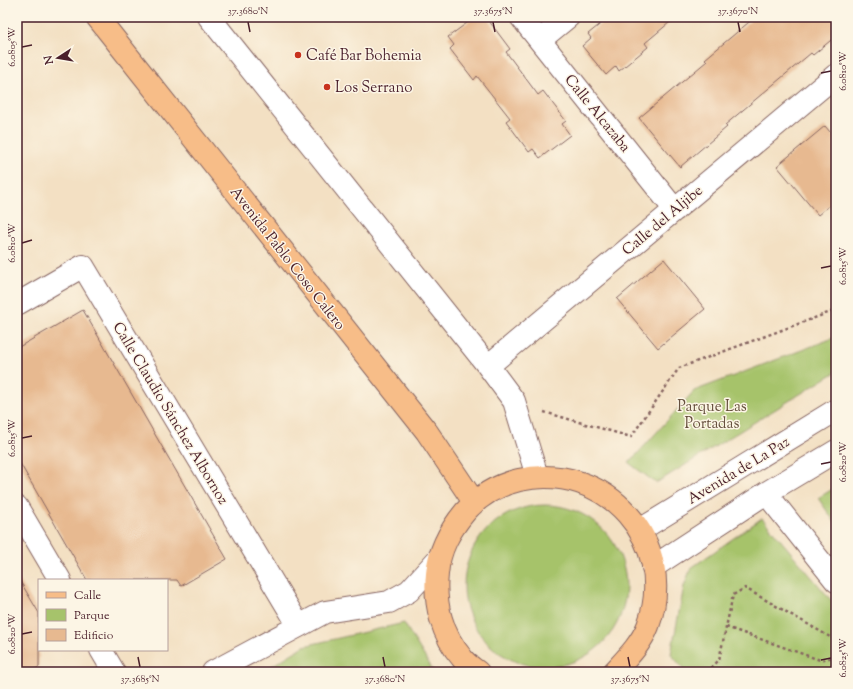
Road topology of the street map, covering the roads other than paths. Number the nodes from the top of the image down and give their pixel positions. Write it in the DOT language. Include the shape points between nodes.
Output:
graph roads {
  1 [pos="97,17"];
  2 [pos="209,17"];
  3 [pos="521,17"];
  4 [pos="568,17"];
  5 [pos="540,40"];
  6 [pos="836,75"];
  7 [pos="676,210"];
  8 [pos="17,304"];
  9 [pos="488,366"];
  10 [pos="836,410"];
  11 [pos="836,451"];
  12 [pos="537,476"];
  13 [pos="766,493"];
  14 [pos="474,502"];
  15 [pos="17,507"];
  16 [pos="640,530"];
  17 [pos="439,558"];
  18 [pos="653,567"];
  19 [pos="59,579"];
  20 [pos="836,581"];
  21 [pos="299,626"];
  22 [pos="102,651"];
  23 [pos="114,672"];
  24 [pos="213,672"];
  25 [pos="478,672"];
  26 [pos="614,672"];
  1 -- 14 [label="main road, Avenida Pablo Coso Calero" via="427,432"];
  2 -- 9 [label="street"];
  3 -- 5 [label="street, Calle Alcazaba"];
  4 -- 5 [label="street"];
  5 -- 7 [label="street, Calle Alcazaba"];
  6 -- 7 [label="street, Calle del Aljibe"];
  7 -- 9 [label="street, Calle del Aljibe"];
  8 -- 21 [label="street, Calle Claudio Sánchez Albornoz" via="83,266"];
  9 -- 12 [label="street" via="514,401"];
  10 -- 16 [label="street, Avenida de La Paz"];
  11 -- 13 [label="street"];
  12 -- 14 [label="main road" via="503,484"];
  12 -- 16 [label="main road" via="567,478 596,488 621,506"];
  13 -- 18 [label="street"];
  13 -- 20 [label="street"];
  14 -- 17 [label="main road" via="452,527"];
  15 -- 19 [label="street"];
  16 -- 18 [label="main road"];
  17 -- 21 [label="street" via="409,591 389,602 325,612"];
  17 -- 25 [label="main road" via="435,593 443,628 462,659"];
  18 -- 26 [label="main road" via="654,597 648,626 633,652"];
  21 -- 24 [label="street"];
  22 -- 23 [label="street"];
}
